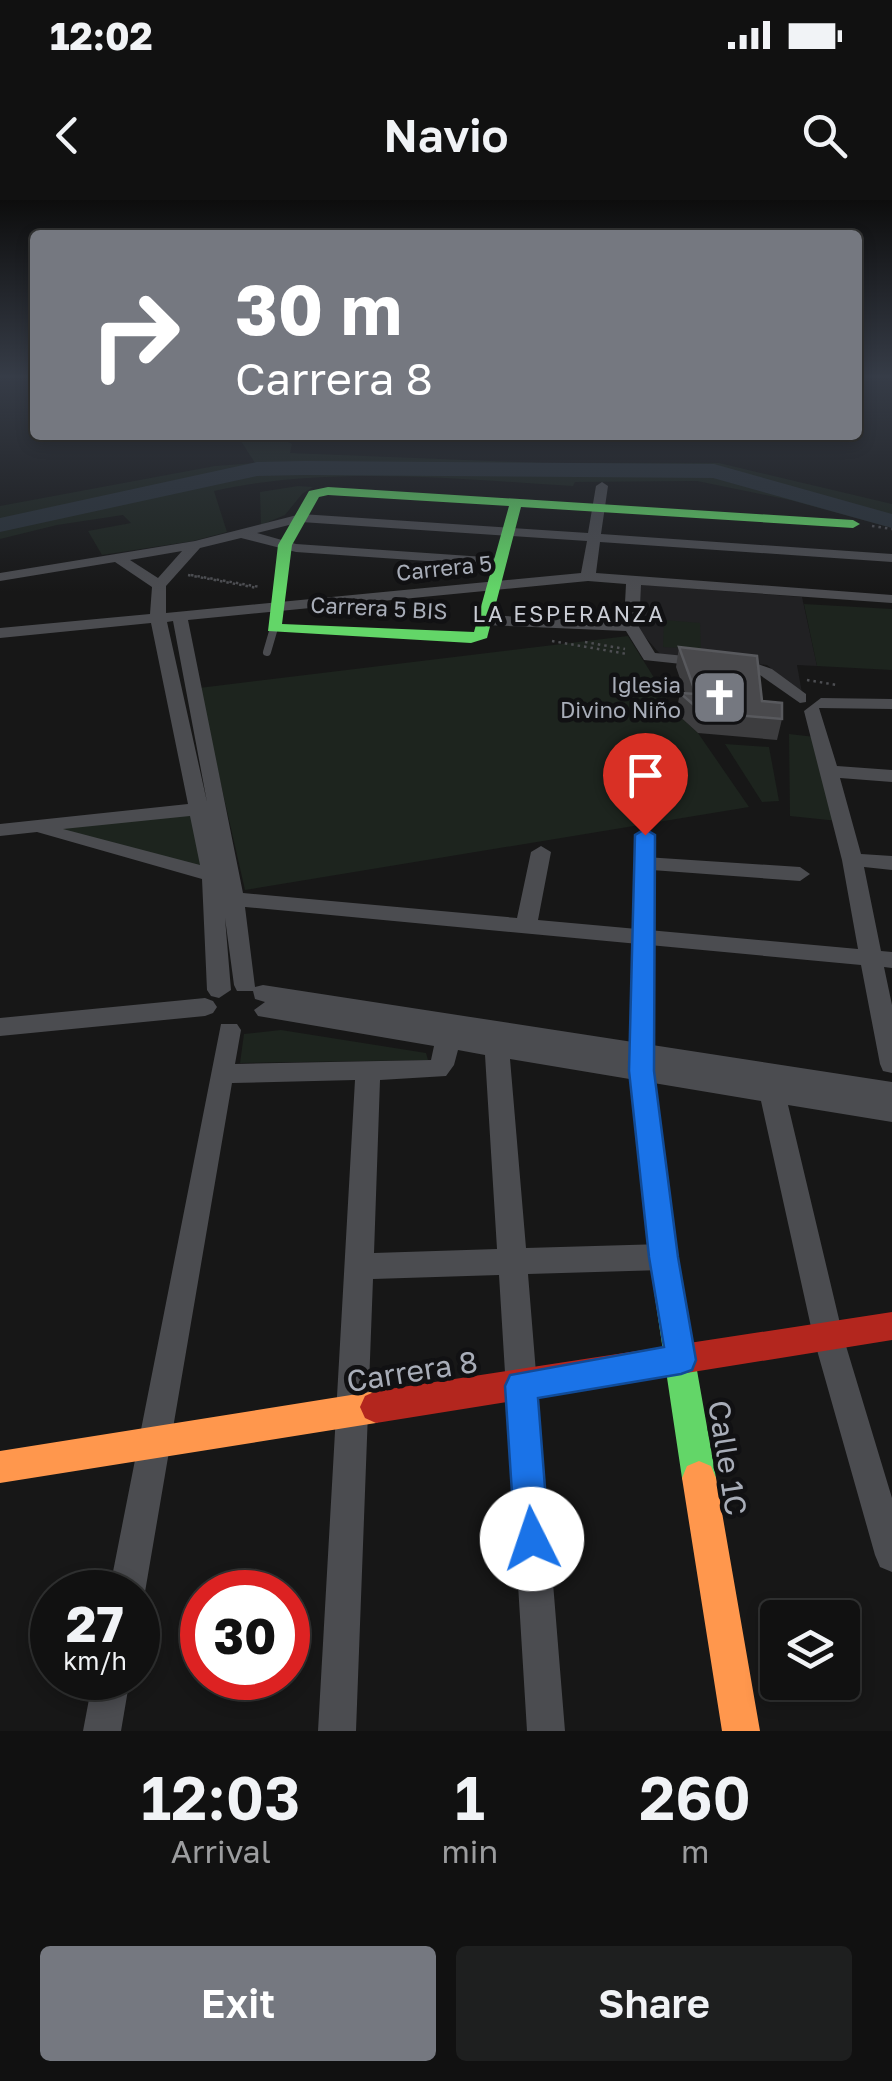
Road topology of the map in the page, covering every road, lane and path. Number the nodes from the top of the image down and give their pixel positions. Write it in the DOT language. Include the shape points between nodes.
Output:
graph roads {
  1 [pos="600,497"];
  2 [pos="516,503"];
  3 [pos="739,517"];
  4 [pos="301,518"];
  5 [pos="854,524"];
  6 [pos="508,532"];
  7 [pos="239,534"];
  8 [pos="594,538"];
  9 [pos="194,545"];
  10 [pos="285,546"];
  11 [pos="741,548"];
  12 [pos="116,557"];
  13 [pos="892,558"];
  14 [pos="499,562"];
  15 [pos="0,577"];
  16 [pos="588,577"];
  17 [pos="634,578"];
  18 [pos="159,585"];
  19 [pos="494,586"];
  20 [pos="743,586"];
  21 [pos="892,599"];
  22 [pos="180,616"];
  23 [pos="158,618"];
  24 [pos="276,618"];
  25 [pos="482,627"];
  26 [pos="631,627"];
  27 [pos="0,634"];
  28 [pos="267,652"];
  29 [pos="811,704"];
  30 [pos="892,704"];
  31 [pos="826,771"];
  32 [pos="892,776"];
  33 [pos="207,809"];
  34 [pos="33,827"];
  35 [pos="0,830"];
  36 [pos="645,835"];
  37 [pos="540,852"];
  38 [pos="852,860"];
  39 [pos="892,863"];
  40 [pos="646,864"];
  41 [pos="800,874"];
  42 [pos="223,888"];
  43 [pos="526,926"];
  44 [pos="646,938"];
  45 [pos="881,959"];
  46 [pos="258,996"];
  47 [pos="212,999"];
  48 [pos="0,1027"];
  49 [pos="228,1030"];
  50 [pos="448,1040"];
  51 [pos="497,1048"];
  52 [pos="641,1062"];
  53 [pos="892,1064"];
  54 [pos="368,1070"];
  55 [pos="223,1074"];
  56 [pos="772,1092"];
  57 [pos="892,1092"];
  58 [pos="892,1112"];
  59 [pos="663,1257"];
  60 [pos="512,1261"];
  61 [pos="359,1266"];
  62 [pos="892,1326"];
  63 [pos="828,1336"];
  64 [pos="681,1360"];
  65 [pos="521,1386"];
  66 [pos="350,1412"];
  67 [pos="154,1443"];
  68 [pos="0,1467"];
  69 [pos="892,1555"];
  70 [pos="131,1570"];
  71 [pos="108,1700"];
  72 [pos="102,1731"];
  73 [pos="336,1731"];
  74 [pos="546,1731"];
  75 [pos="742,1731"];
  1 -- 2 [label="street"];
  1 -- 3 [label="street"];
  1 -- 8 [label="street"];
  2 -- 4 [label="street" via="328,491 314,494"];
  2 -- 6 [label="street"];
  3 -- 5 [label="street"];
  3 -- 11 [label="street"];
  4 -- 6 [label="street"];
  4 -- 7 [label="street"];
  4 -- 10 [label="street"];
  6 -- 8 [label="street"];
  6 -- 14 [label="street"];
  7 -- 9 [label="street"];
  7 -- 10 [label="street"];
  8 -- 11 [label="street"];
  8 -- 16 [label="street"];
  9 -- 10 [label="street"];
  9 -- 12 [label="street"];
  9 -- 18 [label="street"];
  10 -- 14 [label="street"];
  10 -- 24 [label="street"];
  11 -- 13 [label="street"];
  11 -- 20 [label="street"];
  12 -- 15 [label="street"];
  12 -- 18 [label="street"];
  14 -- 19 [label="street"];
  16 -- 17 [label="street, Carrera 5"];
  16 -- 19 [label="street, Carrera 5"];
  17 -- 20 [label="street, Carrera 5"];
  17 -- 26 [label="street"];
  18 -- 23 [label="street"];
  19 -- 24 [label="street, Carrera 5"];
  19 -- 25 [label="street"];
  20 -- 21 [label="street, Carrera 5"];
  22 -- 23 [label="street, Carrera 5"];
  22 -- 24 [label="street, Carrera 5"];
  22 -- 33 [label="street"];
  23 -- 27 [label="street, Carrera 5"];
  23 -- 33 [label="street"];
  24 -- 25 [label="street, Carrera 5 BIS" via="471,638"];
  24 -- 28 [label="lane"];
  25 -- 26 [label="street"];
  26 -- 29 [label="street" via="650,658 748,666"];
  29 -- 30 [label="street"];
  29 -- 31 [label="street"];
  31 -- 32 [label="street"];
  31 -- 38 [label="street"];
  33 -- 34 [label="street"];
  33 -- 42 [label="street"];
  34 -- 35 [label="street"];
  34 -- 42 [label="street"];
  36 -- 40 [label="street, Calle 1C"];
  37 -- 43 [label="street"];
  38 -- 39 [label="street"];
  38 -- 45 [label="street"];
  40 -- 41 [label="street"];
  40 -- 44 [label="street, Calle 1C"];
  42 -- 43 [label="street"];
  42 -- 46 [label="street"];
  42 -- 47 [label="street"];
  43 -- 44 [label="street"];
  44 -- 45 [label="street"];
  44 -- 52 [label="street, Calle 1C"];
  45 -- 53 [label="street"];
  46 -- 47 [label="street"];
  46 -- 49 [label="street" via="252,1025"];
  46 -- 50 [label="street"];
  46 -- 52 [label="street"];
  47 -- 48 [label="street"];
  47 -- 49 [label="street" via="207,1018"];
  49 -- 55 [label="street"];
  50 -- 51 [label="street"];
  50 -- 54 [label="street" via="440,1068"];
  51 -- 52 [label="street"];
  51 -- 60 [label="street"];
  52 -- 56 [label="street"];
  52 -- 57 [label="street"];
  52 -- 59 [label="street, Calle 1C"];
  54 -- 55 [label="street"];
  54 -- 61 [label="street"];
  55 -- 67 [label="street"];
  56 -- 58 [label="street"];
  56 -- 63 [label="street"];
  59 -- 60 [label="street"];
  59 -- 64 [label="street, Calle 1C"];
  60 -- 61 [label="street"];
  60 -- 65 [label="street"];
  61 -- 66 [label="street"];
  62 -- 63 [label="street, Carrera 8"];
  63 -- 64 [label="street, Carrera 8"];
  63 -- 69 [label="street"];
  64 -- 65 [label="street, Carrera 8"];
  64 -- 75 [label="street, Calle 1C"];
  65 -- 66 [label="street, Carrera 8"];
  65 -- 74 [label="street"];
  66 -- 67 [label="street, Carrera 8"];
  66 -- 73 [label="street"];
  67 -- 68 [label="street, Carrera 8"];
  67 -- 70 [label="street"];
  71 -- 72 [label="street"];
}
